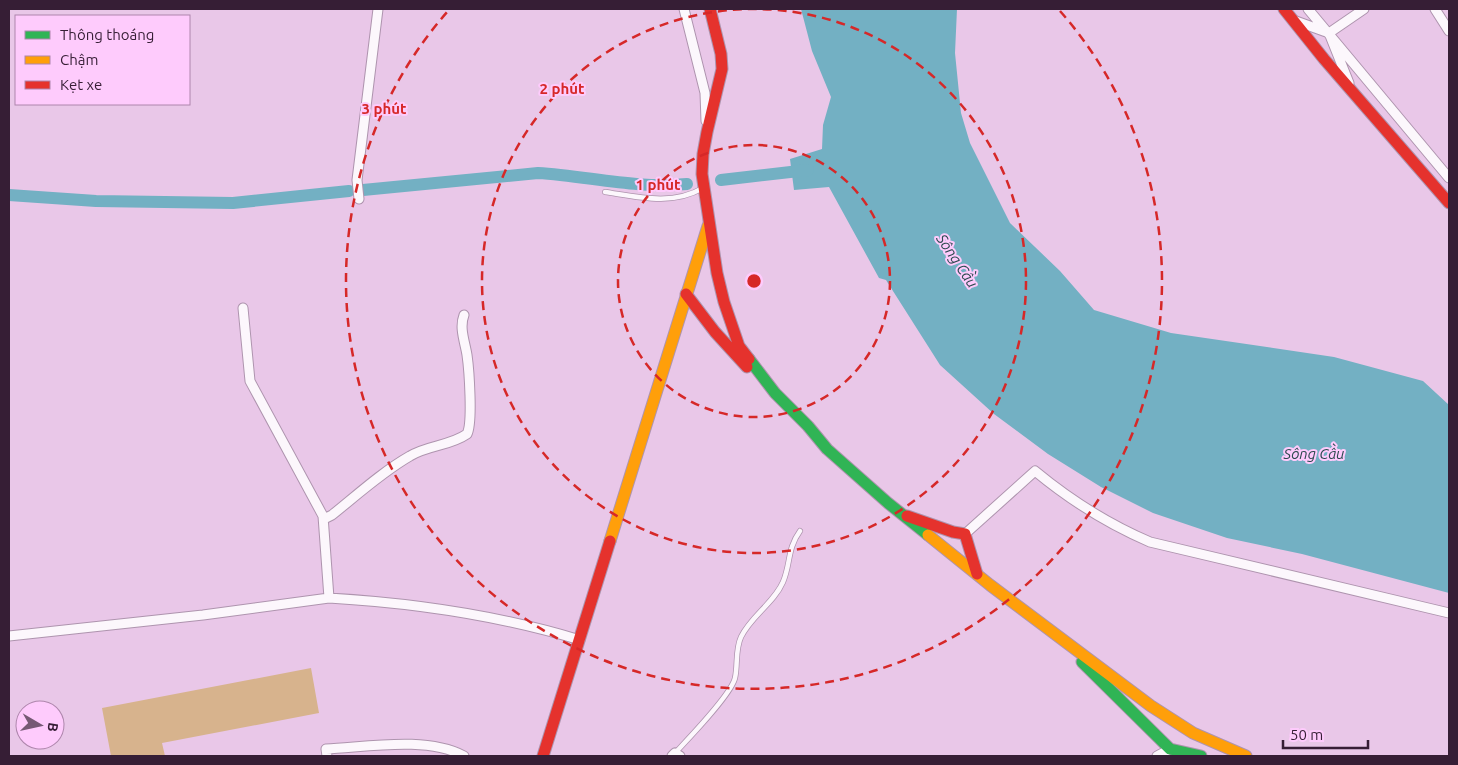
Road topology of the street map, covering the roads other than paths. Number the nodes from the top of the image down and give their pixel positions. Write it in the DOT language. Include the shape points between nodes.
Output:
graph roads {
  1 [pos="378,9"];
  2 [pos="684,9"];
  3 [pos="710,9"];
  4 [pos="1284,9"];
  5 [pos="1308,9"];
  6 [pos="1364,9"];
  7 [pos="1435,9"];
  8 [pos="1293,20"];
  9 [pos="1449,31"];
  10 [pos="1329,33"];
  11 [pos="1352,92"];
  12 [pos="707,132"];
  13 [pos="1449,178"];
  14 [pos="704,187"];
  15 [pos="605,192"];
  16 [pos="359,199"];
  17 [pos="1449,204"];
  18 [pos="709,224"];
  19 [pos="686,294"];
  20 [pos="243,308"];
  21 [pos="464,316"];
  22 [pos="775,393"];
  23 [pos="902,515"];
  24 [pos="324,519"];
  25 [pos="800,531"];
  26 [pos="965,534"];
  27 [pos="977,574"];
  28 [pos="329,598"];
  29 [pos="1449,613"];
  30 [pos="9,636"];
  31 [pos="1060,638"];
  32 [pos="580,640"];
  33 [pos="1170,749"];
  34 [pos="439,752"];
  35 [pos="675,755"];
  36 [pos="327,756"];
  37 [pos="464,756"];
  38 [pos="543,756"];
  39 [pos="1157,756"];
  40 [pos="1201,756"];
  41 [pos="1246,756"];
  1 -- 16 [label="street" via="357,180"];
  2 -- 12 [label="street" via="705,93"];
  3 -- 12 [label="main road" via="722,69"];
  4 -- 8 [label="main road"];
  5 -- 10 [label="street"];
  6 -- 10 [label="street"];
  7 -- 9 [label="street"];
  8 -- 10 [label="street"];
  8 -- 11 [label="main road"];
  10 -- 11 [label="street"];
  10 -- 13 [label="street"];
  11 -- 17 [label="main road"];
  12 -- 14 [label="main road" via="703,154"];
  14 -- 15 [label="lane" via="681,198 668,200"];
  14 -- 18 [label="main road"];
  18 -- 19 [label="main road"];
  18 -- 22 [label="main road" via="724,302 740,346"];
  19 -- 22 [label="main road" via="723,343"];
  19 -- 32 [label="main road"];
  20 -- 24 [label="street" via="250,380"];
  21 -- 24 [label="street" via="470,422 467,434 409,456"];
  22 -- 23 [label="main road" via="827,449"];
  23 -- 26 [label="main road"];
  23 -- 27 [label="main road"];
  24 -- 28 [label="street"];
  25 -- 35 [label="lane" via="792,542 787,569 777,592 741,637 732,686"];
  26 -- 27 [label="main road"];
  26 -- 29 [label="street" via="1035,471 1090,511 1125,532 1150,542"];
  27 -- 31 [label="main road"];
  28 -- 30 [label="street"];
  28 -- 32 [label="street" via="457,611 519,623"];
  31 -- 33 [label="main road"];
  31 -- 41 [label="main road" via="1176,723"];
  32 -- 38 [label="main road"];
  33 -- 39 [label="street"];
  33 -- 40 [label="main road"];
  34 -- 36 [label="street" via="404,745 326,749"];
  34 -- 37 [label="street"];
}
